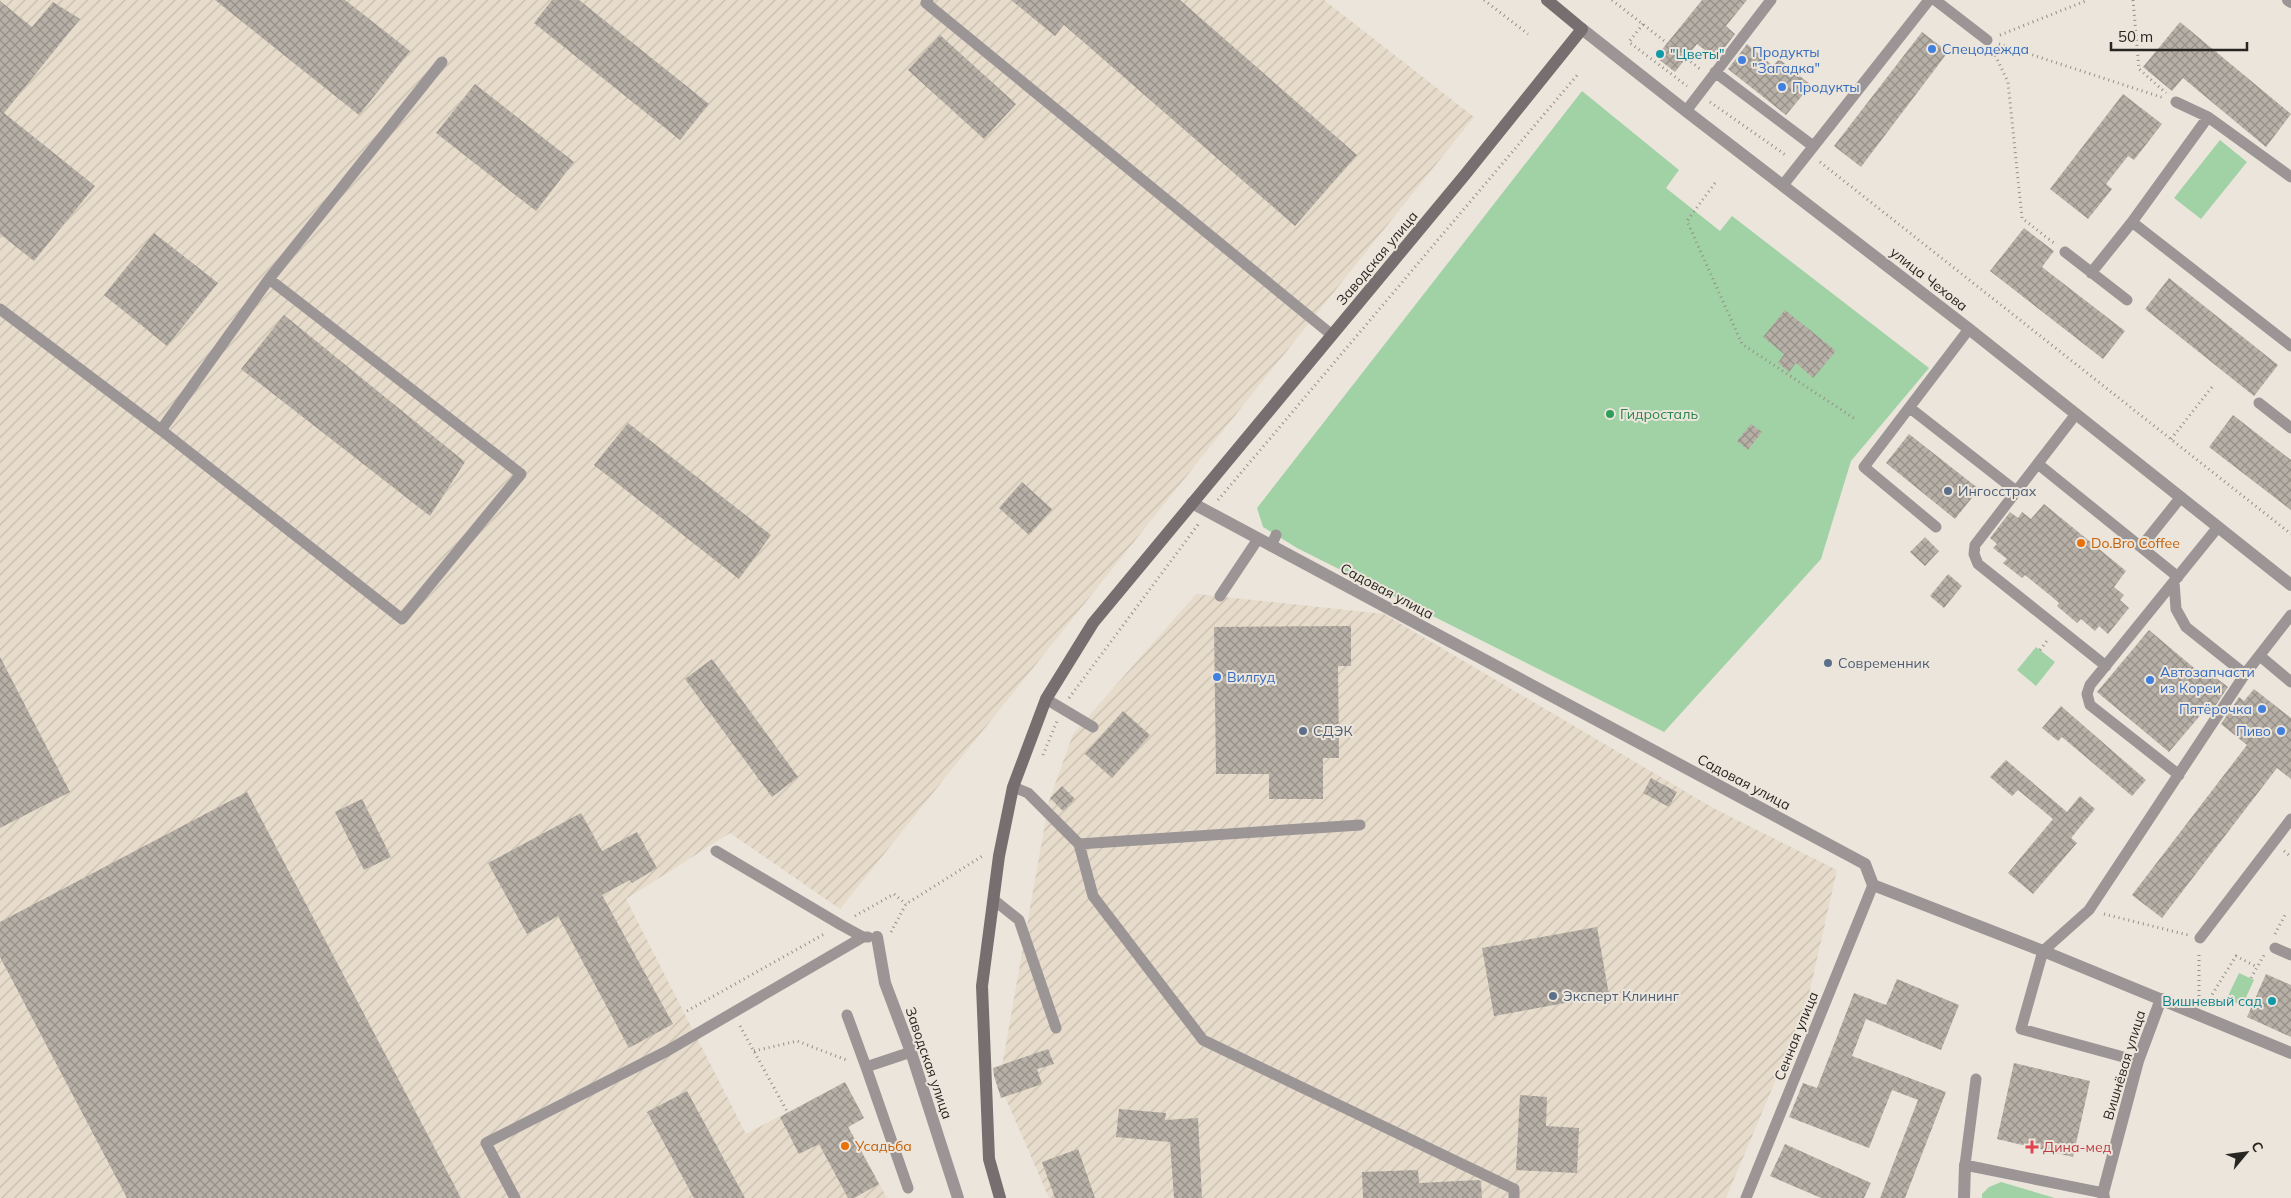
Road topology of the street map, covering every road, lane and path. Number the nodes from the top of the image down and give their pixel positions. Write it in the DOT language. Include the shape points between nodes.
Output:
graph roads {
  1 [pos="928,0"];
  2 [pos="1484,0"];
  3 [pos="1547,0"];
  4 [pos="1612,0"];
  5 [pos="1771,0"];
  6 [pos="1929,0"];
  7 [pos="1935,0"];
  8 [pos="2088,0"];
  9 [pos="2133,0"];
  10 [pos="1642,24"];
  11 [pos="1582,29"];
  12 [pos="1528,34"];
  13 [pos="1987,40"];
  14 [pos="1629,42"];
  15 [pos="442,62"];
  16 [pos="1579,73"];
  17 [pos="1713,75"];
  18 [pos="2176,102"];
  19 [pos="1686,111"];
  20 [pos="2208,117"];
  21 [pos="1810,149"];
  22 [pos="2291,177"];
  23 [pos="1715,183"];
  24 [pos="1783,185"];
  25 [pos="2132,222"];
  26 [pos="2065,252"];
  27 [pos="2092,273"];
  28 [pos="270,279"];
  29 [pos="2127,300"];
  30 [pos="0,308"];
  31 [pos="1969,329"];
  32 [pos="1332,335"];
  33 [pos="2291,346"];
  34 [pos="2212,387"];
  35 [pos="2259,402"];
  36 [pos="1910,408"];
  37 [pos="2076,414"];
  38 [pos="1855,419"];
  39 [pos="2291,428"];
  40 [pos="161,430"];
  41 [pos="2171,439"];
  42 [pos="2038,464"];
  43 [pos="2016,492"];
  44 [pos="2181,497"];
  45 [pos="1192,503"];
  46 [pos="1207,512"];
  47 [pos="1936,527"];
  48 [pos="2218,527"];
  49 [pos="2291,534"];
  50 [pos="1258,539"];
  51 [pos="2141,547"];
  52 [pos="2176,579"];
  53 [pos="2291,584"];
  54 [pos="1220,596"];
  55 [pos="2291,615"];
  56 [pos="2260,656"];
  57 [pos="2106,666"];
  58 [pos="2245,674"];
  59 [pos="2291,682"];
  60 [pos="1046,699"];
  61 [pos="1062,708"];
  62 [pos="1093,727"];
  63 [pos="1042,759"];
  64 [pos="2179,775"];
  65 [pos="1013,787"];
  66 [pos="2290,821"];
  67 [pos="1360,824"];
  68 [pos="1079,844"];
  69 [pos="716,850"];
  70 [pos="985,854"];
  71 [pos="1873,885"];
  72 [pos="994,900"];
  73 [pos="906,904"];
  74 [pos="2089,910"];
  75 [pos="2286,913"];
  76 [pos="841,925"];
  77 [pos="863,937"];
  78 [pos="877,937"];
  79 [pos="2200,938"];
  80 [pos="2272,947"];
  81 [pos="2043,951"];
  82 [pos="880,952"];
  83 [pos="2291,955"];
  84 [pos="2257,967"];
  85 [pos="2251,978"];
  86 [pos="2161,999"];
  87 [pos="687,1011"];
  88 [pos="732,1012"];
  89 [pos="848,1015"];
  90 [pos="2199,1015"];
  91 [pos="1056,1028"];
  92 [pos="754,1051"];
  93 [pos="912,1052"];
  94 [pos="2291,1053"];
  95 [pos="2138,1061"];
  96 [pos="866,1067"];
  97 [pos="1976,1079"];
  98 [pos="788,1113"];
  99 [pos="1965,1165"];
  100 [pos="908,1188"];
  101 [pos="2103,1196"];
  102 [pos="515,1198"];
  103 [pos="958,1198"];
  104 [pos="1000,1198"];
  105 [pos="1514,1198"];
  106 [pos="1746,1198"];
  107 [pos="1964,1198"];
  1 -- 32 [label="lane" via="926,3"];
  2 -- 12 [label="path"];
  3 -- 11 [label="main road, улица Чехова"];
  4 -- 10 [label="path"];
  5 -- 17 [label="lane"];
  6 -- 21 [label="lane"];
  7 -- 13 [label="lane"];
  8 -- 13 [label="path"];
  9 -- 18 [label="path" via="2139,70"];
  10 -- 14 [label="path"];
  10 -- 17 [label="path"];
  11 -- 19 [label="street, улица Чехова"];
  11 -- 32 [label="main road, Заводская улица"];
  13 -- 18 [label="path"];
  13 -- 26 [label="path" via="2008,82 2022,218"];
  15 -- 28 [label="lane"];
  16 -- 46 [label="path"];
  17 -- 19 [label="lane"];
  17 -- 21 [label="lane"];
  18 -- 20 [label="lane"];
  19 -- 24 [label="street, улица Чехова"];
  20 -- 22 [label="lane"];
  20 -- 25 [label="lane"];
  21 -- 24 [label="lane"];
  21 -- 41 [label="path"];
  23 -- 38 [label="path" via="1687,221 1742,344"];
  24 -- 31 [label="street, улица Чехова"];
  25 -- 27 [label="lane"];
  25 -- 33 [label="lane"];
  26 -- 27 [label="lane"];
  27 -- 29 [label="lane"];
  28 -- 40 [label="lane"];
  28 -- 40 [label="lane" via="521,474 402,619"];
  30 -- 40 [label="lane"];
  31 -- 36 [label="lane"];
  31 -- 37 [label="street, улица Чехова"];
  32 -- 45 [label="main road, Заводская улица"];
  34 -- 41 [label="path"];
  35 -- 39 [label="lane"];
  36 -- 43 [label="lane"];
  36 -- 47 [label="lane" via="1864,467"];
  37 -- 42 [label="lane"];
  37 -- 44 [label="street, улица Чехова"];
  41 -- 49 [label="path"];
  42 -- 43 [label="lane"];
  42 -- 51 [label="lane"];
  43 -- 57 [label="lane" via="1975,544 1978,564"];
  44 -- 48 [label="street, улица Чехова"];
  44 -- 51 [label="lane"];
  45 -- 46 [label="street, Садовая улица"];
  45 -- 60 [label="main road, Заводская улица" via="1093,623"];
  46 -- 50 [label="street, Садовая улица"];
  46 -- 61 [label="path"];
  48 -- 52 [label="lane"];
  48 -- 53 [label="street, улица Чехова"];
  50 -- 54 [label="lane"];
  50 -- 71 [label="street, Садовая улица" via="1273,541 1865,864"];
  51 -- 52 [label="lane"];
  52 -- 57 [label="lane"];
  52 -- 58 [label="lane" via="2176,609 2186,627"];
  55 -- 56 [label="lane"];
  56 -- 58 [label="lane"];
  56 -- 59 [label="lane"];
  57 -- 64 [label="lane" via="2090,685 2087,694 2090,705"];
  58 -- 64 [label="lane"];
  60 -- 61 [label="lane"];
  60 -- 65 [label="main road, Заводская улица"];
  61 -- 62 [label="lane"];
  61 -- 63 [label="path"];
  64 -- 74 [label="lane"];
  65 -- 68 [label="lane" via="1028,793"];
  65 -- 72 [label="main road, Заводская улица"];
  66 -- 79 [label="lane"];
  67 -- 68 [label="lane"];
  68 -- 105 [label="lane" via="1093,896 1203,1040 1514,1188"];
  69 -- 76 [label="lane"];
  70 -- 73 [label="path"];
  71 -- 81 [label="street"];
  71 -- 106 [label="lane, Сенная улица"];
  72 -- 91 [label="lane" via="1018,920"];
  72 -- 104 [label="main road, Заводская улица" via="982,986 988,1159"];
  73 -- 76 [label="path" via="894,894"];
  73 -- 82 [label="path"];
  74 -- 79 [label="path"];
  74 -- 81 [label="lane"];
  75 -- 80 [label="path"];
  76 -- 77 [label="lane"];
  76 -- 87 [label="path"];
  77 -- 78 [label="lane"];
  77 -- 88 [label="lane"];
  78 -- 82 [label="street, Заводская улица"];
  79 -- 90 [label="path"];
  80 -- 83 [label="lane"];
  80 -- 84 [label="path"];
  81 -- 86 [label="street"];
  81 -- 95 [label="lane" via="2021,1030"];
  82 -- 93 [label="street, Заводская улица" via="885,983"];
  84 -- 85 [label="path"];
  84 -- 90 [label="path" via="2236,956"];
  86 -- 90 [label="street"];
  86 -- 95 [label="street, Вишнёвая улица"];
  88 -- 92 [label="path"];
  88 -- 102 [label="lane" via="667,1051 486,1143"];
  89 -- 96 [label="lane"];
  90 -- 94 [label="street"];
  92 -- 96 [label="path" via="797,1040"];
  92 -- 98 [label="path"];
  93 -- 96 [label="lane"];
  93 -- 103 [label="street, Заводская улица"];
  95 -- 101 [label="street, Вишнёвая улица"];
  96 -- 100 [label="lane"];
  97 -- 99 [label="lane"];
  99 -- 101 [label="lane"];
  99 -- 107 [label="street"];
}
